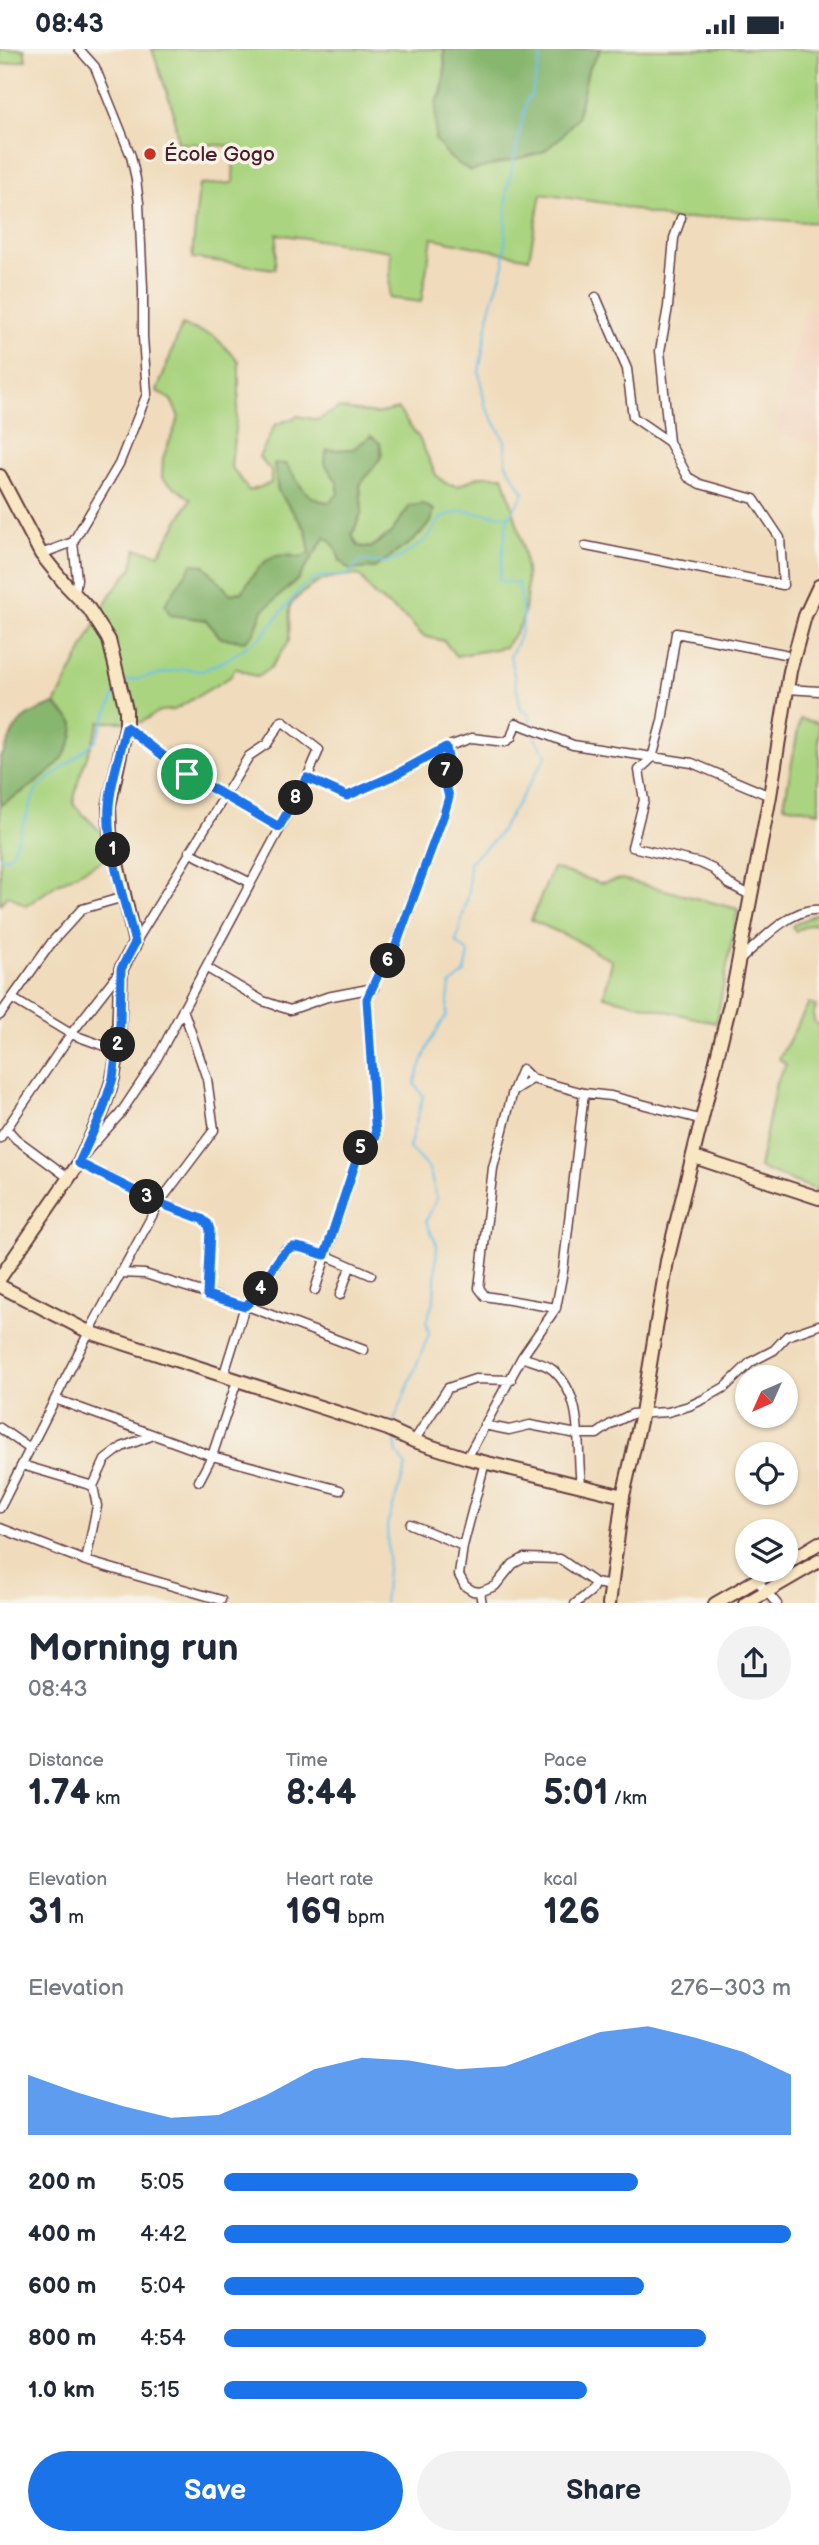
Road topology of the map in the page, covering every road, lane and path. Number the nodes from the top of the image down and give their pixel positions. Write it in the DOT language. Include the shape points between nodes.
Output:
graph roads {
  1 [pos="79,49"];
  2 [pos="681,218"];
  3 [pos="596,297"];
  4 [pos="670,442"];
  5 [pos="0,476"];
  6 [pos="73,542"];
  7 [pos="586,546"];
  8 [pos="41,554"];
  9 [pos="819,586"];
  10 [pos="75,594"];
  11 [pos="784,655"];
  12 [pos="787,689"];
  13 [pos="819,691"];
  14 [pos="126,727"];
  15 [pos="446,747"];
  16 [pos="652,758"];
  17 [pos="307,778"];
  18 [pos="770,796"];
  19 [pos="224,797"];
  20 [pos="279,827"];
  21 [pos="188,852"];
  22 [pos="251,883"];
  23 [pos="752,896"];
  24 [pos="124,897"];
  25 [pos="819,910"];
  26 [pos="135,943"];
  27 [pos="738,962"];
  28 [pos="207,968"];
  29 [pos="121,969"];
  30 [pos="374,988"];
  31 [pos="13,999"];
  32 [pos="183,1009"];
  33 [pos="0,1015"];
  34 [pos="71,1034"];
  35 [pos="118,1051"];
  36 [pos="533,1079"];
  37 [pos="513,1091"];
  38 [pos="584,1093"];
  39 [pos="105,1104"];
  40 [pos="120,1114"];
  41 [pos="703,1120"];
  42 [pos="6,1129"];
  43 [pos="0,1137"];
  44 [pos="694,1157"];
  45 [pos="82,1159"];
  46 [pos="68,1178"];
  47 [pos="819,1198"];
  48 [pos="159,1203"];
  49 [pos="325,1255"];
  50 [pos="350,1267"];
  51 [pos="120,1273"];
  52 [pos="371,1275"];
  53 [pos="0,1278"];
  54 [pos="0,1286"];
  55 [pos="314,1290"];
  56 [pos="207,1295"];
  57 [pos="340,1295"];
  58 [pos="245,1306"];
  59 [pos="556,1308"];
  60 [pos="819,1325"];
  61 [pos="89,1332"];
  62 [pos="365,1350"];
  63 [pos="522,1357"];
  64 [pos="223,1377"];
  65 [pos="511,1380"];
  66 [pos="237,1381"];
  67 [pos="55,1399"];
  68 [pos="642,1413"];
  69 [pos="484,1425"];
  70 [pos="0,1428"];
  71 [pos="577,1434"];
  72 [pos="151,1436"];
  73 [pos="414,1441"];
  74 [pos="30,1449"];
  75 [pos="212,1456"];
  76 [pos="467,1458"];
  77 [pos="485,1462"];
  78 [pos="22,1465"];
  79 [pos="199,1481"];
  80 [pos="581,1484"];
  81 [pos="93,1486"];
  82 [pos="340,1490"];
  83 [pos="623,1496"];
  84 [pos="1,1504"];
  85 [pos="410,1524"];
  86 [pos="0,1528"];
  87 [pos="819,1543"];
  88 [pos="463,1546"];
  89 [pos="798,1556"];
  90 [pos="819,1561"];
  91 [pos="86,1562"];
  92 [pos="754,1582"];
  93 [pos="759,1582"];
  94 [pos="595,1583"];
  95 [pos="613,1586"];
  96 [pos="767,1591"];
  97 [pos="480,1592"];
  98 [pos="221,1601"];
  99 [pos="482,1603"];
  100 [pos="576,1603"];
  101 [pos="609,1603"];
  102 [pos="717,1603"];
  103 [pos="747,1603"];
  104 [pos="776,1603"];
  1 -- 6 [label="street" via="95,67 136,179 147,394 120,464"];
  2 -- 4 [label="street" via="674,238 660,351"];
  3 -- 4 [label="street" via="627,369 633,417"];
  4 -- 7 [label="street" via="688,477 754,499 780,538 783,585"];
  5 -- 8 [label="street"];
  6 -- 8 [label="street"];
  6 -- 10 [label="street"];
  8 -- 10 [label="street"];
  9 -- 12 [label="street" via="804,616"];
  10 -- 14 [label="street" via="105,632 120,680"];
  11 -- 16 [label="street" via="676,633"];
  12 -- 13 [label="street"];
  12 -- 18 [label="street"];
  14 -- 19 [label="street"];
  14 -- 24 [label="street" via="109,806"];
  15 -- 16 [label="street" via="472,739 505,742 516,723 573,745"];
  15 -- 17 [label="street" via="347,796"];
  15 -- 30 [label="street" via="444,778 449,797 444,814 391,959 383,964"];
  16 -- 18 [label="street" via="692,763"];
  16 -- 23 [label="street" via="639,770 644,800 632,847 700,863"];
  17 -- 19 [label="street" via="319,750 282,721 267,744 248,756"];
  17 -- 20 [label="street"];
  18 -- 23 [label="street"];
  19 -- 20 [label="street"];
  19 -- 21 [label="street"];
  20 -- 22 [label="street"];
  21 -- 22 [label="street"];
  21 -- 26 [label="street"];
  22 -- 28 [label="street"];
  23 -- 27 [label="street"];
  24 -- 26 [label="street"];
  24 -- 31 [label="street" via="82,909 52,942"];
  25 -- 27 [label="street" via="799,913 777,927"];
  26 -- 29 [label="street"];
  27 -- 41 [label="street"];
  28 -- 30 [label="street" via="263,1001 290,1010"];
  28 -- 32 [label="street"];
  29 -- 34 [label="street"];
  29 -- 35 [label="street"];
  30 -- 49 [label="street" via="367,999 376,1137 360,1149"];
  31 -- 33 [label="street"];
  31 -- 34 [label="street"];
  32 -- 40 [label="street"];
  32 -- 48 [label="street" via="207,1079 214,1130"];
  34 -- 35 [label="street"];
  34 -- 42 [label="street"];
  35 -- 39 [label="street"];
  36 -- 37 [label="street"];
  36 -- 37 [label="street" via="522,1069"];
  36 -- 38 [label="street"];
  37 -- 59 [label="street" via="493,1168 479,1288 485,1296"];
  38 -- 41 [label="street"];
  38 -- 59 [label="street"];
  39 -- 40 [label="street"];
  39 -- 45 [label="street"];
  40 -- 45 [label="street"];
  41 -- 44 [label="street"];
  42 -- 43 [label="street"];
  42 -- 46 [label="street"];
  44 -- 47 [label="street"];
  44 -- 68 [label="street" via="667,1261"];
  45 -- 46 [label="street"];
  45 -- 48 [label="street"];
  46 -- 53 [label="street"];
  48 -- 51 [label="street"];
  48 -- 56 [label="street" via="208,1224"];
  49 -- 50 [label="street"];
  49 -- 55 [label="street"];
  49 -- 58 [label="street" via="295,1247 285,1250 254,1300"];
  50 -- 52 [label="street"];
  50 -- 57 [label="street"];
  51 -- 56 [label="street" via="145,1274"];
  51 -- 61 [label="street"];
  54 -- 61 [label="street"];
  56 -- 58 [label="street"];
  58 -- 62 [label="street"];
  58 -- 64 [label="street"];
  59 -- 63 [label="street"];
  60 -- 68 [label="street" via="787,1336 704,1399 668,1412"];
  61 -- 64 [label="street"];
  61 -- 67 [label="street"];
  63 -- 65 [label="street"];
  63 -- 71 [label="street" via="552,1369 571,1395"];
  64 -- 66 [label="street"];
  65 -- 69 [label="street"];
  65 -- 73 [label="street" via="475,1379 448,1388"];
  66 -- 73 [label="street"];
  66 -- 75 [label="street"];
  67 -- 72 [label="street"];
  67 -- 74 [label="street"];
  68 -- 71 [label="street" via="597,1434"];
  68 -- 83 [label="street"];
  69 -- 71 [label="street" via="509,1430 530,1425"];
  69 -- 76 [label="street"];
  70 -- 74 [label="street"];
  71 -- 80 [label="street"];
  72 -- 75 [label="street"];
  72 -- 81 [label="street" via="122,1447 105,1460"];
  73 -- 76 [label="street"];
  74 -- 78 [label="street"];
  75 -- 79 [label="street"];
  75 -- 82 [label="street"];
  76 -- 77 [label="street"];
  77 -- 80 [label="street"];
  77 -- 88 [label="street"];
  78 -- 81 [label="street"];
  78 -- 84 [label="street"];
  80 -- 83 [label="street"];
  81 -- 91 [label="street" via="97,1506"];
  83 -- 95 [label="street"];
  85 -- 88 [label="street"];
  86 -- 91 [label="street"];
  87 -- 89 [label="street"];
  88 -- 97 [label="street" via="458,1575 465,1586"];
  90 -- 96 [label="street"];
  91 -- 98 [label="street"];
  92 -- 102 [label="street"];
  93 -- 96 [label="street"];
  94 -- 95 [label="street"];
  94 -- 97 [label="street" via="560,1559 524,1558 495,1586"];
  94 -- 100 [label="street"];
  95 -- 101 [label="street"];
  96 -- 103 [label="street"];
  96 -- 104 [label="street"];
  97 -- 99 [label="street"];
}
